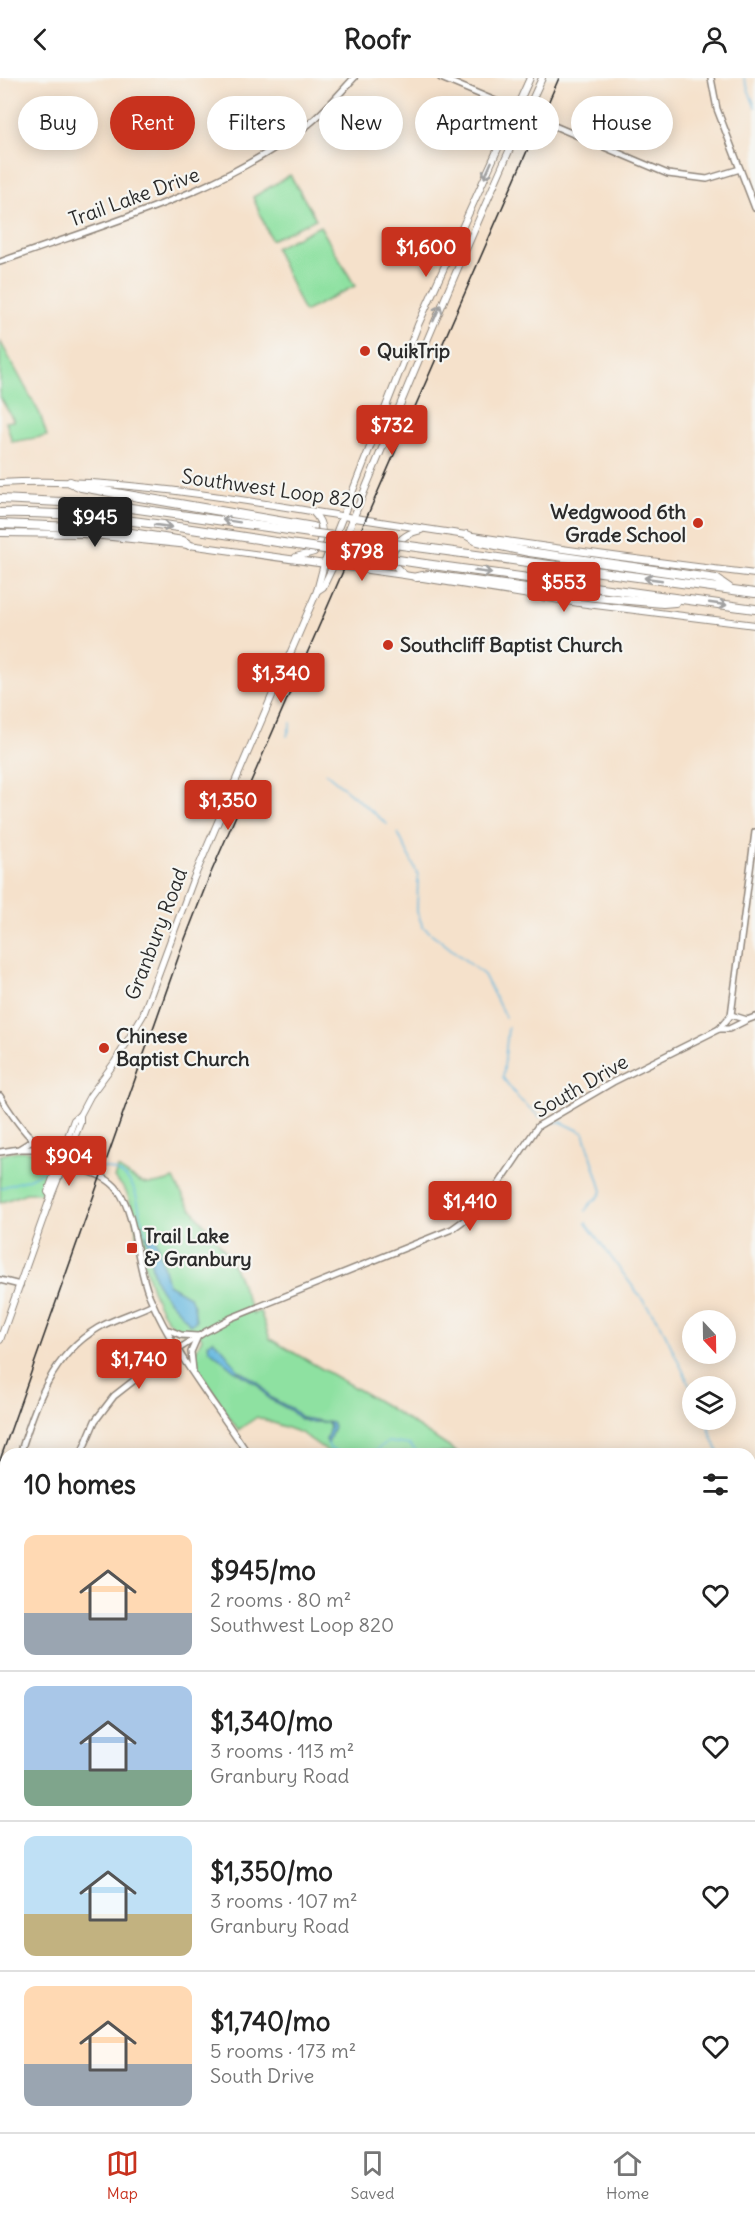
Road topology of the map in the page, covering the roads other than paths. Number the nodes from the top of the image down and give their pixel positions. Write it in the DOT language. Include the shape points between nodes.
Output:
graph roads {
  1 [pos="354,78"];
  2 [pos="441,78"];
  3 [pos="530,78"];
  4 [pos="540,78"];
  5 [pos="711,78"];
  6 [pos="488,96"];
  7 [pos="521,96"];
  8 [pos="533,96"];
  9 [pos="559,126"];
  10 [pos="497,150"];
  11 [pos="509,150"];
  12 [pos="740,169"];
  13 [pos="755,208"];
  14 [pos="0,262"];
  15 [pos="70,482"];
  16 [pos="0,483"];
  17 [pos="0,500"];
  18 [pos="312,511"];
  19 [pos="0,513"];
  20 [pos="344,516"];
  21 [pos="354,518"];
  22 [pos="0,524"];
  23 [pos="427,529"];
  24 [pos="311,530"];
  25 [pos="0,533"];
  26 [pos="467,535"];
  27 [pos="189,545"];
  28 [pos="284,558"];
  29 [pos="324,564"];
  30 [pos="334,566"];
  31 [pos="755,574"];
  32 [pos="404,575"];
  33 [pos="417,577"];
  34 [pos="732,590"];
  35 [pos="317,591"];
  36 [pos="755,593"];
  37 [pos="689,600"];
  38 [pos="755,609"];
  39 [pos="755,625"];
  40 [pos="755,832"];
  41 [pos="731,1015"];
  42 [pos="755,1017"];
  43 [pos="747,1020"];
  44 [pos="719,1029"];
  45 [pos="0,1096"];
  46 [pos="32,1141"];
  47 [pos="19,1149"];
  48 [pos="44,1150"];
  49 [pos="0,1152"];
  50 [pos="62,1160"];
  51 [pos="0,1280"];
  52 [pos="20,1285"];
  53 [pos="153,1304"];
  54 [pos="167,1329"];
  55 [pos="198,1336"];
  56 [pos="0,1340"];
  57 [pos="178,1349"];
  58 [pos="193,1371"];
  59 [pos="22,1448"];
  60 [pos="84,1448"];
  61 [pos="244,1448"];
  1 -- 14 [label="street, Trail Lake Drive" via="309,124 213,184"];
  2 -- 6 [label="street"];
  3 -- 7 [label="main road, Granbury Road"];
  4 -- 8 [label="main road, Granbury Road"];
  5 -- 12 [label="street" via="717,109"];
  9 -- 12 [label="street" via="668,174 707,179"];
  10 -- 20 [label="main road, Granbury Road, one-way" via="418,325"];
  21 -- 11 [label="main road, Granbury Road, one-way" via="481,208"];
  12 -- 13 [label="street"];
  15 -- 16 [label="main road, Southwest Loop 820"];
  15 -- 18 [label="main road, Southwest Loop 820"];
  15 -- 24 [label="highway"];
  24 -- 17 [label="highway, one-way" via="102,504"];
  18 -- 20 [label="main road, Southwest Loop 820"];
  18 -- 28 [label="main road" via="322,527 316,550 305,556"];
  19 -- 37 [label="highway, one-way, bridge" via="93,517"];
  20 -- 21 [label="main road, Southwest Loop 820"];
  20 -- 29 [label="main road, Granbury Road"];
  21 -- 23 [label="main road, Southwest Loop 820"];
  21 -- 30 [label="main road, Granbury Road"];
  22 -- 27 [label="highway" via="99,528"];
  23 -- 26 [label="main road, Southwest Loop 820"];
  23 -- 32 [label="main road" via="408,533 397,543 393,561"];
  34 -- 24 [label="highway, one-way, bridge" via="323,535"];
  25 -- 27 [label="main road" via="75,534"];
  26 -- 31 [label="main road, Southwest Loop 820"];
  26 -- 34 [label="highway" via="477,541 529,552 716,579"];
  27 -- 28 [label="main road"];
  28 -- 29 [label="main road"];
  29 -- 30 [label="main road"];
  29 -- 35 [label="main road, Granbury Road"];
  30 -- 32 [label="main road"];
  30 -- 35 [label="main road, Granbury Road"];
  32 -- 33 [label="main road"];
  33 -- 37 [label="highway" via="429,575 663,603"];
  33 -- 39 [label="main road"];
  34 -- 36 [label="highway"];
  35 -- 50 [label="main road, Granbury Road" via="193,880 143,1015 80,1115"];
  37 -- 38 [label="highway, one-way"];
  40 -- 41 [label="street"];
  41 -- 43 [label="street"];
  41 -- 44 [label="street, South Drive"];
  42 -- 43 [label="street"];
  43 -- 44 [label="street" via="729,1029"];
  44 -- 55 [label="street, South Drive" via="613,1082 538,1126 484,1206 467,1221 225,1321"];
  45 -- 46 [label="street"];
  46 -- 47 [label="street"];
  46 -- 48 [label="street"];
  47 -- 48 [label="street"];
  47 -- 49 [label="street"];
  48 -- 50 [label="street"];
  50 -- 52 [label="main road, Granbury Road"];
  50 -- 53 [label="street" via="105,1178 119,1192"];
  51 -- 52 [label="street"];
  52 -- 56 [label="main road, Granbury Road"];
  53 -- 54 [label="street"];
  53 -- 59 [label="street" via="76,1343 52,1372"];
  54 -- 55 [label="street"];
  54 -- 57 [label="street"];
  55 -- 57 [label="street, South Drive"];
  55 -- 58 [label="street" via="191,1352"];
  57 -- 58 [label="street"];
  57 -- 60 [label="street, South Drive" via="114,1396 95,1421"];
  58 -- 61 [label="street"];
}
